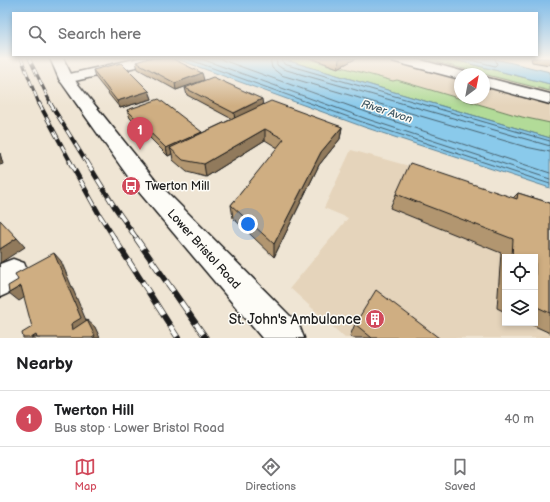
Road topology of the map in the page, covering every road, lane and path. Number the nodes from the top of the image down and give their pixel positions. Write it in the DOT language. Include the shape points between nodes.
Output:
graph roads {
  1 [pos="65,74"];
  2 [pos="490,84"];
  3 [pos="550,99"];
  4 [pos="273,333"];
  1 -- 4 [label="main road, Lower Bristol Road" via="147,186"];
  2 -- 3 [label="main road"];
}
